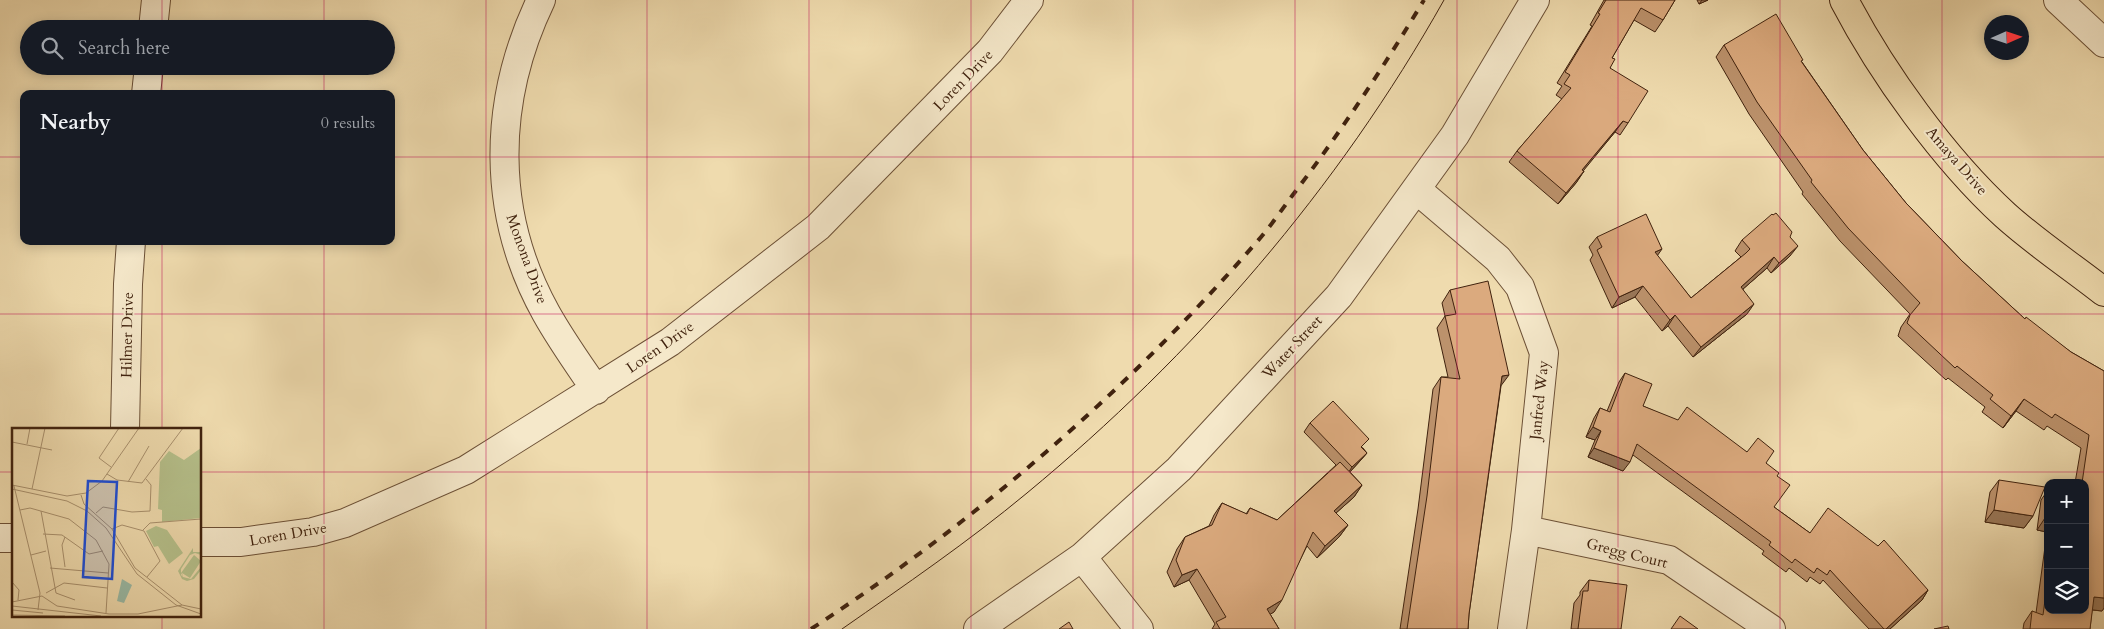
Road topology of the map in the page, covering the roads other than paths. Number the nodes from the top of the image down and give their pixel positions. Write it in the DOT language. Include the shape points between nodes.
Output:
graph roads {
  1 [pos="156,0"];
  2 [pos="541,0"];
  3 [pos="1028,0"];
  4 [pos="1535,0"];
  5 [pos="1844,0"];
  6 [pos="2058,0"];
  7 [pos="154,20"];
  8 [pos="2104,43"];
  9 [pos="148,75"];
  10 [pos="146,90"];
  11 [pos="1416,189"];
  12 [pos="131,245"];
  13 [pos="2104,292"];
  14 [pos="596,390"];
  15 [pos="125,428"];
  16 [pos="1526,530"];
  17 [pos="201,542"];
  18 [pos="1082,557"];
  19 [pos="978,629"];
  20 [pos="1139,629"];
  21 [pos="1512,629"];
  22 [pos="1770,629"];
  1 -- 7 [label="street"];
  2 -- 14 [label="street, Monona Drive" via="523,42 511,86 505,131 506,198 520,250 546,312"];
  3 -- 14 [label="street, Loren Drive" via="990,52 818,227 670,342"];
  4 -- 11 [label="street, Water Street" via="1455,135"];
  5 -- 13 [label="main road, Amaya Drive" via="1887,72 1962,170 2005,215"];
  6 -- 8 [label="street"];
  9 -- 10 [label="street"];
  11 -- 16 [label="street, Janfred Way" via="1498,258 1520,286 1544,353"];
  11 -- 18 [label="street, Water Street" via="1339,296 1179,469"];
  12 -- 15 [label="street, Hilmer Drive"];
  14 -- 17 [label="street, Loren Drive" via="466,470 345,523 313,532 259,540"];
  16 -- 21 [label="street, Janfred Way"];
  16 -- 22 [label="street, Gregg Court" via="1669,560"];
  18 -- 19 [label="street, Water Street"];
  18 -- 20 [label="street"];
}
